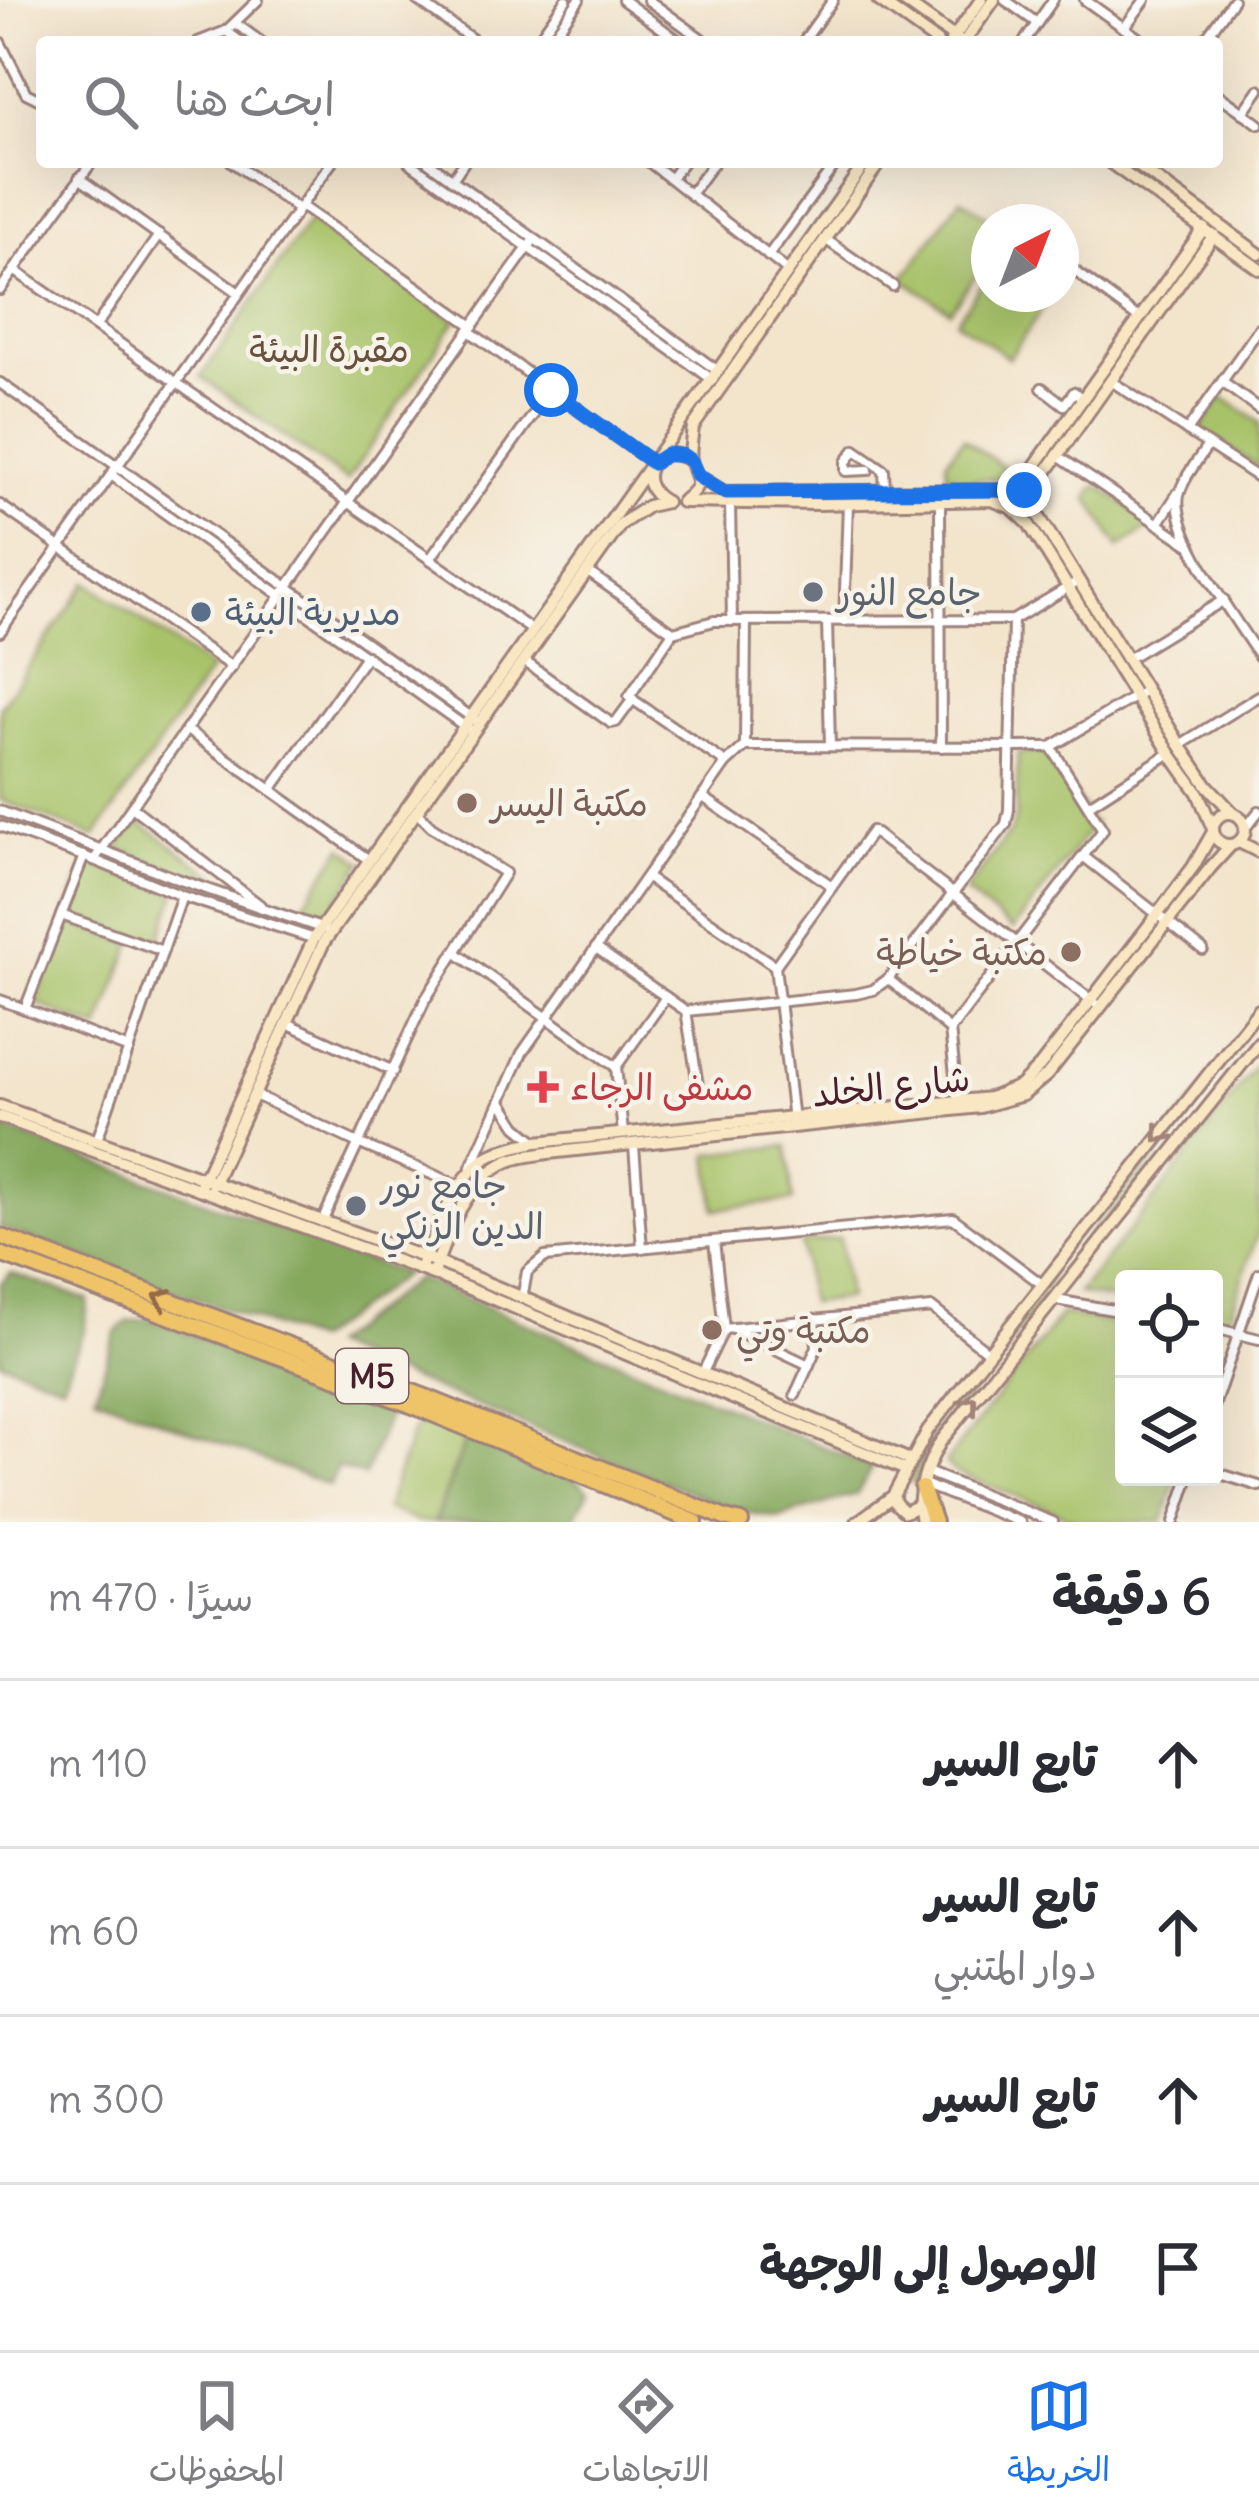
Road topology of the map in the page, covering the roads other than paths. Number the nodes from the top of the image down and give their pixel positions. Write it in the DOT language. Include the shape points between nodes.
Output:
graph roads {
  1 [pos="258,0"];
  2 [pos="566,0"];
  3 [pos="579,0"];
  4 [pos="623,0"];
  5 [pos="648,0"];
  6 [pos="833,0"];
  7 [pos="878,0"];
  8 [pos="902,0"];
  9 [pos="981,0"];
  10 [pos="994,0"];
  11 [pos="1005,0"];
  12 [pos="1053,0"];
  13 [pos="1084,0"];
  14 [pos="1145,0"];
  15 [pos="1233,0"];
  16 [pos="422,1"];
  17 [pos="636,4"];
  18 [pos="235,23"];
  19 [pos="1037,23"];
  20 [pos="1124,28"];
  21 [pos="226,31"];
  22 [pos="213,36"];
  23 [pos="233,36"];
  24 [pos="253,36"];
  25 [pos="468,36"];
  26 [pos="540,36"];
  27 [pos="553,36"];
  28 [pos="673,36"];
  29 [pos="698,36"];
  30 [pos="806,36"];
  31 [pos="929,36"];
  32 [pos="951,36"];
  33 [pos="961,36"];
  34 [pos="962,36"];
  35 [pos="1028,36"];
  36 [pos="1135,36"];
  37 [pos="1207,36"];
  38 [pos="0,42"];
  39 [pos="1259,90"];
  40 [pos="36,98"];
  41 [pos="1223,98"];
  42 [pos="1243,112"];
  43 [pos="1259,124"];
  44 [pos="88,168"];
  45 [pos="241,168"];
  46 [pos="328,168"];
  47 [pos="418,168"];
  48 [pos="437,168"];
  49 [pos="450,168"];
  50 [pos="457,168"];
  51 [pos="659,168"];
  52 [pos="679,168"];
  53 [pos="710,168"];
  54 [pos="833,168"];
  55 [pos="862,168"];
  56 [pos="876,168"];
  57 [pos="1119,168"];
  58 [pos="1140,168"];
  59 [pos="448,176"];
  60 [pos="672,177"];
  61 [pos="80,178"];
  62 [pos="691,193"];
  63 [pos="300,207"];
  64 [pos="1192,212"];
  65 [pos="1209,232"];
  66 [pos="159,235"];
  67 [pos="825,239"];
  68 [pos="531,243"];
  69 [pos="1259,254"];
  70 [pos="768,256"];
  71 [pos="1259,269"];
  72 [pos="14,270"];
  73 [pos="790,272"];
  74 [pos="1079,274"];
  75 [pos="893,286"];
  76 [pos="0,290"];
  77 [pos="239,293"];
  78 [pos="1141,320"];
  79 [pos="96,326"];
  80 [pos="1259,328"];
  81 [pos="471,329"];
  82 [pos="716,376"];
  83 [pos="1111,381"];
  84 [pos="176,382"];
  85 [pos="1222,382"];
  86 [pos="0,383"];
  87 [pos="1042,388"];
  88 [pos="551,390"];
  89 [pos="1084,399"];
  90 [pos="1259,409"];
  91 [pos="1187,431"];
  92 [pos="1208,445"];
  93 [pos="1058,456"];
  94 [pos="691,461"];
  95 [pos="653,463"];
  96 [pos="114,470"];
  97 [pos="868,470"];
  98 [pos="698,476"];
  99 [pos="1259,478"];
  100 [pos="1014,490"];
  101 [pos="885,491"];
  102 [pos="1179,492"];
  103 [pos="856,499"];
  104 [pos="940,500"];
  105 [pos="1030,500"];
  106 [pos="348,502"];
  107 [pos="666,502"];
  108 [pos="682,502"];
  109 [pos="730,502"];
  110 [pos="0,505"];
  111 [pos="1012,508"];
  112 [pos="1158,524"];
  113 [pos="1190,545"];
  114 [pos="60,547"];
  115 [pos="430,559"];
  116 [pos="588,572"];
  117 [pos="1073,584"];
  118 [pos="285,592"];
  119 [pos="1224,600"];
  120 [pos="940,620"];
  121 [pos="1012,620"];
  122 [pos="732,621"];
  123 [pos="746,621"];
  124 [pos="827,621"];
  125 [pos="844,621"];
  126 [pos="532,630"];
  127 [pos="0,632"];
  128 [pos="674,632"];
  129 [pos="366,656"];
  130 [pos="1259,656"];
  131 [pos="1127,659"];
  132 [pos="517,664"];
  133 [pos="232,667"];
  134 [pos="1141,693"];
  135 [pos="1259,696"];
  136 [pos="633,699"];
  137 [pos="472,724"];
  138 [pos="187,730"];
  139 [pos="745,746"];
  140 [pos="830,746"];
  141 [pos="940,747"];
  142 [pos="1009,747"];
  143 [pos="1051,747"];
  144 [pos="1175,749"];
  145 [pos="726,763"];
  146 [pos="271,790"];
  147 [pos="703,797"];
  148 [pos="1089,805"];
  149 [pos="132,808"];
  150 [pos="0,811"];
  151 [pos="1259,811"];
  152 [pos="417,812"];
  153 [pos="1233,813"];
  154 [pos="0,826"];
  155 [pos="1250,826"];
  156 [pos="1213,830"];
  157 [pos="1235,844"];
  158 [pos="101,849"];
  159 [pos="1259,852"];
  160 [pos="83,856"];
  161 [pos="1083,856"];
  162 [pos="94,860"];
  163 [pos="369,860"];
  164 [pos="646,877"];
  165 [pos="832,886"];
  166 [pos="955,895"];
  167 [pos="182,896"];
  168 [pos="265,909"];
  169 [pos="61,915"];
  170 [pos="1162,918"];
  171 [pos="322,935"];
  172 [pos="1017,943"];
  173 [pos="596,947"];
  174 [pos="1203,950"];
  175 [pos="163,951"];
  176 [pos="455,952"];
  177 [pos="775,966"];
  178 [pos="888,979"];
  179 [pos="666,997"];
  180 [pos="0,1000"];
  181 [pos="779,1003"];
  182 [pos="1096,1004"];
  183 [pos="25,1009"];
  184 [pos="1259,1010"];
  185 [pos="686,1011"];
  186 [pos="546,1018"];
  187 [pos="287,1023"];
  188 [pos="950,1030"];
  189 [pos="1259,1043"];
  190 [pos="129,1049"];
  191 [pos="616,1067"];
  192 [pos="393,1071"];
  193 [pos="1204,1080"];
  194 [pos="698,1084"];
  195 [pos="1220,1093"];
  196 [pos="255,1095"];
  197 [pos="501,1101"];
  198 [pos="958,1102"];
  199 [pos="0,1106"];
  200 [pos="0,1117"];
  201 [pos="794,1122"];
  202 [pos="623,1135"];
  203 [pos="97,1140"];
  204 [pos="358,1143"];
  205 [pos="544,1146"];
  206 [pos="634,1146"];
  207 [pos="468,1173"];
  208 [pos="207,1185"];
  209 [pos="460,1186"];
  210 [pos="322,1222"];
  211 [pos="0,1236"];
  212 [pos="714,1241"];
  213 [pos="642,1248"];
  214 [pos="0,1254"];
  215 [pos="428,1266"];
  216 [pos="1259,1274"];
  217 [pos="1044,1286"];
  218 [pos="522,1299"];
  219 [pos="1056,1300"];
  220 [pos="1115,1310"];
  221 [pos="815,1319"];
  222 [pos="728,1329"];
  223 [pos="1223,1330"];
  224 [pos="1239,1333"];
  225 [pos="1259,1339"];
  226 [pos="989,1353"];
  227 [pos="980,1364"];
  228 [pos="808,1365"];
  229 [pos="703,1372"];
  230 [pos="992,1376"];
  231 [pos="1223,1380"];
  232 [pos="795,1395"];
  233 [pos="908,1465"];
  234 [pos="1223,1475"];
  235 [pos="924,1481"];
  236 [pos="1187,1486"];
  237 [pos="1259,1486"];
  238 [pos="893,1496"];
  239 [pos="918,1506"];
  240 [pos="695,1522"];
  241 [pos="741,1522"];
  242 [pos="856,1522"];
  243 [pos="921,1522"];
  244 [pos="934,1522"];
  245 [pos="1020,1522"];
  246 [pos="1053,1522"];
  247 [pos="1174,1522"];
  1 -- 18 [label="street"];
  2 -- 26 [label="street"];
  3 -- 27 [label="street"];
  4 -- 17 [label="street"];
  5 -- 29 [label="street"];
  6 -- 30 [label="street"];
  7 -- 31 [label="street"];
  8 -- 32 [label="street"];
  9 -- 33 [label="street"];
  10 -- 34 [label="street"];
  11 -- 19 [label="street"];
  12 -- 19 [label="street"];
  13 -- 20 [label="street"];
  14 -- 20 [label="street"];
  15 -- 37 [label="street"];
  16 -- 25 [label="street"];
  17 -- 28 [label="street"];
  18 -- 21 [label="street"];
  18 -- 24 [label="street"];
  19 -- 35 [label="street"];
  20 -- 36 [label="street"];
  21 -- 22 [label="street"];
  21 -- 23 [label="street"];
  38 -- 40 [label="street"];
  39 -- 42 [label="street"];
  41 -- 42 [label="street"];
  42 -- 43 [label="street"];
  44 -- 61 [label="street"];
  45 -- 63 [label="street"];
  46 -- 63 [label="street"];
  47 -- 68 [label="street"];
  48 -- 59 [label="street"];
  49 -- 59 [label="street"];
  50 -- 59 [label="street"];
  51 -- 60 [label="street"];
  52 -- 60 [label="street"];
  53 -- 62 [label="street"];
  54 -- 70 [label="street"];
  55 -- 73 [label="street"];
  56 -- 67 [label="street"];
  57 -- 64 [label="street"];
  58 -- 64 [label="street"];
  59 -- 68 [label="street"];
  60 -- 62 [label="street"];
  61 -- 66 [label="street"];
  61 -- 72 [label="street"];
  62 -- 70 [label="street"];
  63 -- 77 [label="street"];
  63 -- 81 [label="street"];
  64 -- 65 [label="street"];
  64 -- 69 [label="street"];
  65 -- 71 [label="street"];
  65 -- 78 [label="street"];
  65 -- 83 [label="street"];
  66 -- 77 [label="street"];
  66 -- 79 [label="street"];
  67 -- 75 [label="street"];
  67 -- 94 [label="street" via="692,428"];
  68 -- 81 [label="street"];
  68 -- 82 [label="street"];
  70 -- 73 [label="street"];
  72 -- 76 [label="street"];
  72 -- 79 [label="street"];
  73 -- 82 [label="street"];
  74 -- 78 [label="street"];
  77 -- 84 [label="street"];
  78 -- 89 [label="street"];
  79 -- 84 [label="street"];
  80 -- 85 [label="street"];
  81 -- 88 [label="street"];
  81 -- 106 [label="street"];
  82 -- 95 [label="street"];
  83 -- 91 [label="street"];
  83 -- 93 [label="street"];
  84 -- 96 [label="street"];
  84 -- 106 [label="street"];
  85 -- 90 [label="street"];
  85 -- 91 [label="street"];
  86 -- 96 [label="street"];
  87 -- 89 [label="street" via="1064,405 1074,392"];
  88 -- 95 [label="street"];
  88 -- 115 [label="street"];
  89 -- 100 [label="street"];
  91 -- 92 [label="street"];
  92 -- 99 [label="street"];
  92 -- 102 [label="street"];
  93 -- 105 [label="street"];
  93 -- 112 [label="street"];
  94 -- 95 [label="street" via="667,454"];
  94 -- 98 [label="street"];
  95 -- 107 [label="street" via="649,486"];
  95 -- 126 [label="street"];
  96 -- 114 [label="street"];
  96 -- 118 [label="street"];
  97 -- 101 [label="street" via="847,471 855,450 884,470"];
  98 -- 103 [label="street" via="724,492"];
  98 -- 108 [label="street"];
  100 -- 101 [label="street"];
  100 -- 105 [label="street"];
  100 -- 111 [label="street"];
  101 -- 103 [label="street"];
  102 -- 112 [label="street"];
  102 -- 113 [label="street"];
  103 -- 104 [label="street"];
  103 -- 109 [label="street"];
  103 -- 125 [label="street"];
  104 -- 111 [label="street"];
  104 -- 120 [label="street"];
  105 -- 111 [label="street" via="1025,510"];
  105 -- 117 [label="street"];
  106 -- 115 [label="street"];
  106 -- 118 [label="street"];
  107 -- 108 [label="street"];
  107 -- 116 [label="street" via="621,524"];
  108 -- 109 [label="street"];
  109 -- 122 [label="street"];
  110 -- 114 [label="street"];
  111 -- 117 [label="street"];
  112 -- 113 [label="street"];
  113 -- 119 [label="street"];
  114 -- 127 [label="street"];
  114 -- 133 [label="street"];
  115 -- 126 [label="street"];
  116 -- 128 [label="street"];
  116 -- 132 [label="street"];
  117 -- 121 [label="street"];
  117 -- 131 [label="street"];
  117 -- 134 [label="street"];
  118 -- 129 [label="street"];
  118 -- 133 [label="street"];
  118 -- 137 [label="street"];
  119 -- 130 [label="street"];
  119 -- 131 [label="street"];
  120 -- 121 [label="street"];
  120 -- 125 [label="street"];
  120 -- 141 [label="street"];
  121 -- 142 [label="street"];
  122 -- 123 [label="street"];
  122 -- 128 [label="street"];
  123 -- 124 [label="street"];
  123 -- 139 [label="street"];
  124 -- 125 [label="street"];
  124 -- 140 [label="street"];
  126 -- 132 [label="street"];
  128 -- 136 [label="street"];
  129 -- 137 [label="street"];
  129 -- 146 [label="street"];
  131 -- 134 [label="street"];
  132 -- 136 [label="street" via="610,723"];
  132 -- 137 [label="street"];
  133 -- 138 [label="street"];
  134 -- 143 [label="street"];
  134 -- 144 [label="street"];
  135 -- 144 [label="street"];
  136 -- 145 [label="street"];
  137 -- 152 [label="street"];
  137 -- 163 [label="street"];
  138 -- 146 [label="street"];
  138 -- 149 [label="street"];
  139 -- 140 [label="street"];
  139 -- 145 [label="street"];
  140 -- 141 [label="street"];
  141 -- 142 [label="street"];
  142 -- 143 [label="street"];
  142 -- 166 [label="street" via="1006,824"];
  143 -- 148 [label="street"];
  144 -- 148 [label="street"];
  144 -- 153 [label="street"];
  144 -- 156 [label="street"];
  145 -- 147 [label="street"];
  146 -- 163 [label="street"];
  147 -- 164 [label="street"];
  147 -- 165 [label="street"];
  148 -- 161 [label="street" via="1103,830"];
  149 -- 158 [label="street"];
  149 -- 168 [label="street"];
  150 -- 158 [label="street"];
  151 -- 155 [label="street"];
  152 -- 171 [label="street"];
  152 -- 176 [label="street" via="505,873"];
  153 -- 155 [label="street"];
  153 -- 156 [label="street" via="1219,816"];
  154 -- 160 [label="street"];
  155 -- 157 [label="street"];
  156 -- 157 [label="street" via="1220,842"];
  156 -- 170 [label="street"];
  157 -- 159 [label="street"];
  157 -- 170 [label="street"];
  158 -- 162 [label="street"];
  158 -- 168 [label="street"];
  160 -- 162 [label="street"];
  160 -- 169 [label="street"];
  161 -- 170 [label="street"];
  161 -- 172 [label="street"];
  162 -- 167 [label="street"];
  163 -- 171 [label="street"];
  164 -- 173 [label="street"];
  164 -- 177 [label="street"];
  165 -- 166 [label="street" via="872,831"];
  165 -- 177 [label="street"];
  166 -- 172 [label="street"];
  166 -- 178 [label="street"];
  167 -- 171 [label="street"];
  167 -- 175 [label="street"];
  168 -- 171 [label="street"];
  169 -- 175 [label="street"];
  169 -- 183 [label="street"];
  170 -- 174 [label="street"];
  170 -- 182 [label="street"];
  171 -- 187 [label="street"];
  171 -- 208 [label="street"];
  172 -- 182 [label="street"];
  172 -- 188 [label="street"];
  173 -- 179 [label="street"];
  173 -- 186 [label="street"];
  175 -- 190 [label="street"];
  176 -- 186 [label="street"];
  176 -- 192 [label="street"];
  177 -- 181 [label="street"];
  178 -- 181 [label="street" via="856,994"];
  178 -- 188 [label="street"];
  179 -- 185 [label="street"];
  179 -- 191 [label="street"];
  180 -- 183 [label="street"];
  181 -- 185 [label="street"];
  181 -- 201 [label="street"];
  182 -- 198 [label="street" via="1020,1086"];
  182 -- 201 [label="street, شارع الخلد" via="1047,1075 1009,1101"];
  183 -- 190 [label="street"];
  184 -- 193 [label="street"];
  185 -- 194 [label="street"];
  186 -- 191 [label="street"];
  186 -- 197 [label="street"];
  187 -- 192 [label="street"];
  187 -- 196 [label="street"];
  188 -- 198 [label="street"];
  189 -- 195 [label="street"];
  190 -- 203 [label="street"];
  191 -- 202 [label="street"];
  192 -- 204 [label="street"];
  193 -- 195 [label="street"];
  193 -- 217 [label="street, one-way"];
  195 -- 219 [label="street"];
  196 -- 204 [label="street"];
  196 -- 208 [label="street"];
  197 -- 205 [label="street"];
  197 -- 207 [label="street"];
  198 -- 201 [label="street"];
  199 -- 203 [label="street"];
  200 -- 208 [label="street"];
  201 -- 202 [label="street"];
  201 -- 206 [label="street, شارع الخلد"];
  202 -- 205 [label="street"];
  203 -- 208 [label="street"];
  204 -- 209 [label="street"];
  204 -- 210 [label="street"];
  205 -- 206 [label="street, شارع الخلد"];
  205 -- 207 [label="street" via="511,1147"];
  205 -- 215 [label="street, شارع الخلد" via="485,1176"];
  206 -- 213 [label="street"];
  207 -- 209 [label="street"];
  208 -- 210 [label="street"];
  208 -- 215 [label="street"];
  209 -- 215 [label="street"];
  210 -- 215 [label="street"];
  241 -- 211 [label="highway, M5, one-way"];
  212 -- 213 [label="street"];
  212 -- 217 [label="street" via="953,1218"];
  212 -- 222 [label="street"];
  213 -- 218 [label="street" via="545,1257 527,1273"];
  214 -- 240 [label="highway, M5" via="411,1405"];
  215 -- 218 [label="street"];
  215 -- 233 [label="street"];
  216 -- 224 [label="street"];
  217 -- 226 [label="street"];
  218 -- 229 [label="street"];
  219 -- 220 [label="street"];
  219 -- 230 [label="street"];
  221 -- 222 [label="street"];
  221 -- 226 [label="street" via="932,1308"];
  221 -- 228 [label="street" via="817,1347"];
  222 -- 228 [label="street"];
  222 -- 229 [label="street"];
  223 -- 224 [label="street"];
  224 -- 225 [label="street"];
  224 -- 231 [label="street"];
  226 -- 227 [label="street"];
  227 -- 230 [label="street"];
  227 -- 233 [label="street"];
  228 -- 232 [label="street"];
  229 -- 233 [label="street"];
  235 -- 230 [label="street, one-way" via="941,1441"];
  233 -- 238 [label="street"];
  234 -- 237 [label="street"];
  235 -- 239 [label="street"];
  235 -- 244 [label="highway"];
  235 -- 245 [label="street"];
  235 -- 246 [label="street"];
  236 -- 247 [label="street"];
  238 -- 239 [label="street" via="905,1512"];
  238 -- 242 [label="street"];
  239 -- 243 [label="street"];
}
